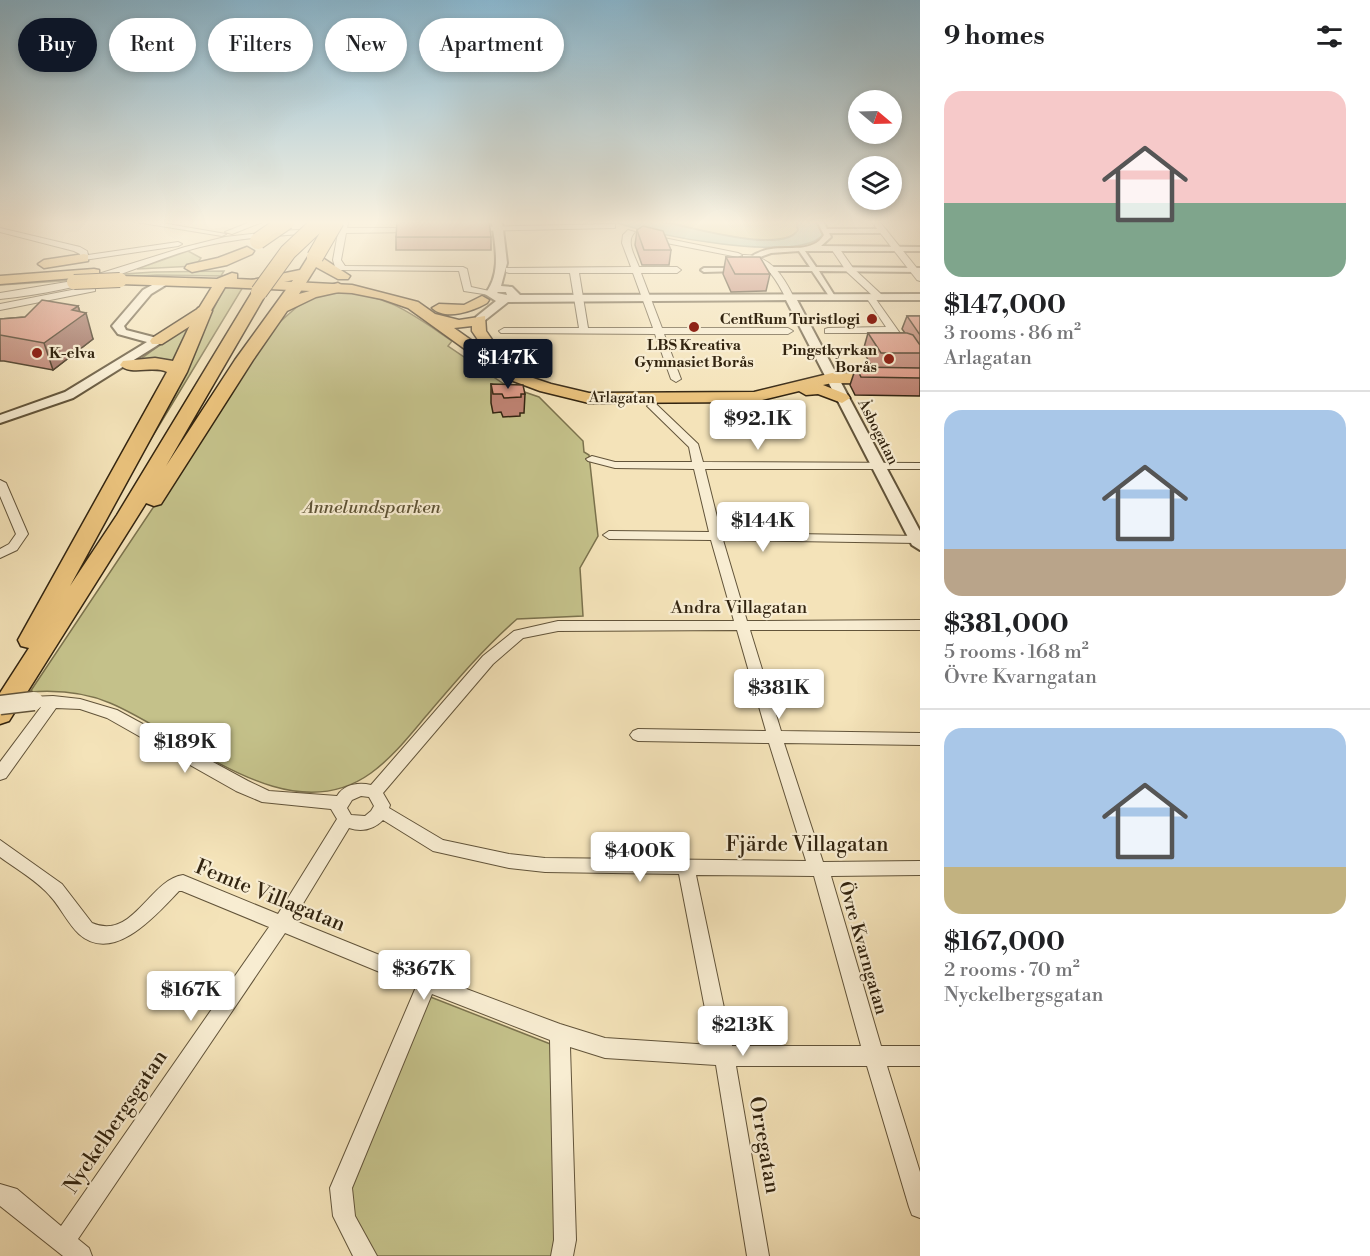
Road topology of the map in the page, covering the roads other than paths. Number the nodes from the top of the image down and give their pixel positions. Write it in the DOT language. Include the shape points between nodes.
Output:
graph roads {
  1 [pos="303,279"];
  2 [pos="89,280"];
  3 [pos="169,280"];
  4 [pos="194,280"];
  5 [pos="223,280"];
  6 [pos="247,280"];
  7 [pos="288,280"];
  8 [pos="311,280"];
  9 [pos="338,280"];
  10 [pos="466,280"];
  11 [pos="498,280"];
  12 [pos="508,280"];
  13 [pos="575,280"];
  14 [pos="641,280"];
  15 [pos="780,280"];
  16 [pos="821,280"];
  17 [pos="859,280"];
  18 [pos="253,281"];
  19 [pos="341,282"];
  20 [pos="0,285"];
  21 [pos="92,289"];
  22 [pos="489,294"];
  23 [pos="213,295"];
  24 [pos="511,295"];
  25 [pos="0,296"];
  26 [pos="874,297"];
  27 [pos="920,297"];
  28 [pos="579,298"];
  29 [pos="647,298"];
  30 [pos="790,298"];
  31 [pos="833,298"];
  32 [pos="0,307"];
  33 [pos="439,308"];
  34 [pos="204,311"];
  35 [pos="281,312"];
  36 [pos="480,319"];
  37 [pos="457,330"];
  38 [pos="891,330"];
  39 [pos="504,331"];
  40 [pos="788,331"];
  41 [pos="584,332"];
  42 [pos="659,332"];
  43 [pos="828,332"];
  44 [pos="157,341"];
  45 [pos="907,350"];
  46 [pos="497,357"];
  47 [pos="129,364"];
  48 [pos="178,372"];
  49 [pos="920,372"];
  50 [pos="107,373"];
  51 [pos="830,375"];
  52 [pos="676,379"];
  53 [pos="920,379"];
  54 [pos="779,393"];
  55 [pos="842,398"];
  56 [pos="652,406"];
  57 [pos="0,419"];
  58 [pos="592,459"];
  59 [pos="698,466"];
  60 [pos="877,466"];
  61 [pos="920,466"];
  62 [pos="0,483"];
  63 [pos="609,535"];
  64 [pos="716,537"];
  65 [pos="918,542"];
  66 [pos="0,554"];
  67 [pos="742,625"];
  68 [pos="920,625"];
  69 [pos="55,631"];
  70 [pos="30,640"];
  71 [pos="0,685"];
  72 [pos="44,701"];
  73 [pos="0,705"];
  74 [pos="0,714"];
  75 [pos="638,735"];
  76 [pos="775,737"];
  77 [pos="920,739"];
  78 [pos="0,774"];
  79 [pos="374,792"];
  80 [pos="343,811"];
  81 [pos="381,811"];
  82 [pos="0,847"];
  83 [pos="686,867"];
  84 [pos="920,868"];
  85 [pos="818,869"];
  86 [pos="281,924"];
  87 [pos="427,983"];
  88 [pos="560,1034"];
  89 [pos="724,1056"];
  90 [pos="920,1056"];
  91 [pos="874,1057"];
  92 [pos="0,1195"];
  93 [pos="920,1207"];
  94 [pos="64,1241"];
  95 [pos="81,1256"];
  96 [pos="366,1256"];
  97 [pos="562,1256"];
  98 [pos="758,1256"];
  1 -- 35 [label="highway"];
  2 -- 25 [label="street"];
  3 -- 20 [label="main road, bridge"];
  3 -- 44 [label="street" via="147,292 118,328"];
  4 -- 23 [label="main road"];
  5 -- 23 [label="main road"];
  6 -- 18 [label="main road"];
  7 -- 18 [label="highway"];
  8 -- 19 [label="main road, Arlagatan"];
  9 -- 19 [label="highway"];
  10 -- 22 [label="street" via="468,289"];
  11 -- 22 [label="street"];
  12 -- 24 [label="street"];
  13 -- 28 [label="street"];
  14 -- 29 [label="street"];
  15 -- 30 [label="street, Åsbogatan"];
  16 -- 31 [label="street"];
  17 -- 26 [label="street"];
  18 -- 69 [label="highway" via="174,439"];
  18 -- 70 [label="highway" via="166,429"];
  19 -- 33 [label="main road, Arlagatan" via="396,287"];
  19 -- 35 [label="highway"];
  19 -- 37 [label="main road, Arlagatan" via="412,305"];
  21 -- 32 [label="street"];
  22 -- 24 [label="street" via="495,298"];
  22 -- 33 [label="main road" via="467,309"];
  22 -- 37 [label="main road"];
  23 -- 34 [label="main road"];
  24 -- 28 [label="street"];
  24 -- 36 [label="street"];
  26 -- 27 [label="street"];
  26 -- 31 [label="street"];
  26 -- 38 [label="street"];
  28 -- 29 [label="street"];
  28 -- 41 [label="street"];
  29 -- 30 [label="street"];
  29 -- 42 [label="street"];
  30 -- 31 [label="street"];
  30 -- 51 [label="street, Åsbogatan"];
  33 -- 37 [label="main road, Arlagatan"];
  34 -- 44 [label="main road"];
  34 -- 48 [label="highway"];
  35 -- 69 [label="highway" via="243,362 183,459 108,565"];
  36 -- 37 [label="main road"];
  36 -- 46 [label="main road" via="479,331"];
  37 -- 46 [label="main road, Arlagatan"];
  37 -- 54 [label="main road, Arlagatan" via="510,375 579,396 732,398"];
  38 -- 43 [label="street"];
  38 -- 45 [label="street"];
  39 -- 41 [label="street"];
  40 -- 42 [label="street"];
  41 -- 42 [label="street"];
  42 -- 52 [label="street"];
  44 -- 47 [label="street" via="155,348"];
  44 -- 50 [label="street"];
  46 -- 51 [label="main road, Arlagatan" via="532,376 589,391 748,390"];
  47 -- 48 [label="highway" via="159,362"];
  47 -- 50 [label="street"];
  48 -- 70 [label="highway"];
  49 -- 51 [label="main road"];
  50 -- 57 [label="street" via="51,403"];
  51 -- 53 [label="main road"];
  51 -- 54 [label="main road, Arlagatan"];
  51 -- 55 [label="street, Åsbogatan"];
  54 -- 55 [label="main road" via="816,388"];
  55 -- 60 [label="street, Åsbogatan"];
  56 -- 59 [label="street, Övre Kvarngatan" via="688,438"];
  58 -- 59 [label="street" via="615,465"];
  59 -- 60 [label="street"];
  59 -- 64 [label="street, Övre Kvarngatan"];
  60 -- 61 [label="street"];
  60 -- 65 [label="street, Åsbogatan"];
  62 -- 66 [label="street" via="22,534 13,547"];
  63 -- 64 [label="street"];
  64 -- 65 [label="street"];
  64 -- 67 [label="street, Övre Kvarngatan"];
  67 -- 68 [label="street, Andra Villagatan"];
  67 -- 76 [label="street, Övre Kvarngatan"];
  67 -- 79 [label="street, Andra Villagatan" via="558,626 519,634 488,660"];
  69 -- 74 [label="highway"];
  70 -- 71 [label="highway"];
  72 -- 73 [label="street, bridge"];
  72 -- 78 [label="street"];
  72 -- 80 [label="street" via="80,704 112,714 268,797"];
  75 -- 76 [label="street"];
  76 -- 77 [label="street"];
  76 -- 85 [label="street, Övre Kvarngatan"];
  79 -- 80 [label="street" via="355,790 346,795"];
  79 -- 81 [label="street" via="381,800"];
  80 -- 81 [label="street" via="366,823"];
  80 -- 86 [label="street, Nyckelbergsgatan"];
  81 -- 83 [label="street, Fjärde Villagatan" via="439,846 498,859 544,865"];
  82 -- 86 [label="street, Femte Villagatan" via="51,885 92,933 123,931 137,923 175,884 183,883"];
  83 -- 85 [label="street, Fjärde Villagatan"];
  83 -- 89 [label="street, Orregatan"];
  84 -- 85 [label="street, Fjärde Villagatan"];
  85 -- 91 [label="street, Övre Kvarngatan"];
  86 -- 87 [label="street, Femte Villagatan"];
  86 -- 94 [label="street, Nyckelbergsgatan"];
  87 -- 88 [label="street, Femte Villagatan"];
  87 -- 96 [label="street" via="340,1188 339,1206 345,1223"];
  88 -- 89 [label="street, Femte Villagatan" via="605,1048"];
  88 -- 97 [label="street" via="565,1240"];
  89 -- 91 [label="street, Femte Villagatan"];
  89 -- 98 [label="street, Orregatan"];
  90 -- 91 [label="street, Femte Villagatan"];
  91 -- 93 [label="street, Övre Kvarngatan"];
  92 -- 94 [label="street" via="9,1197"];
  94 -- 95 [label="street"];
}
